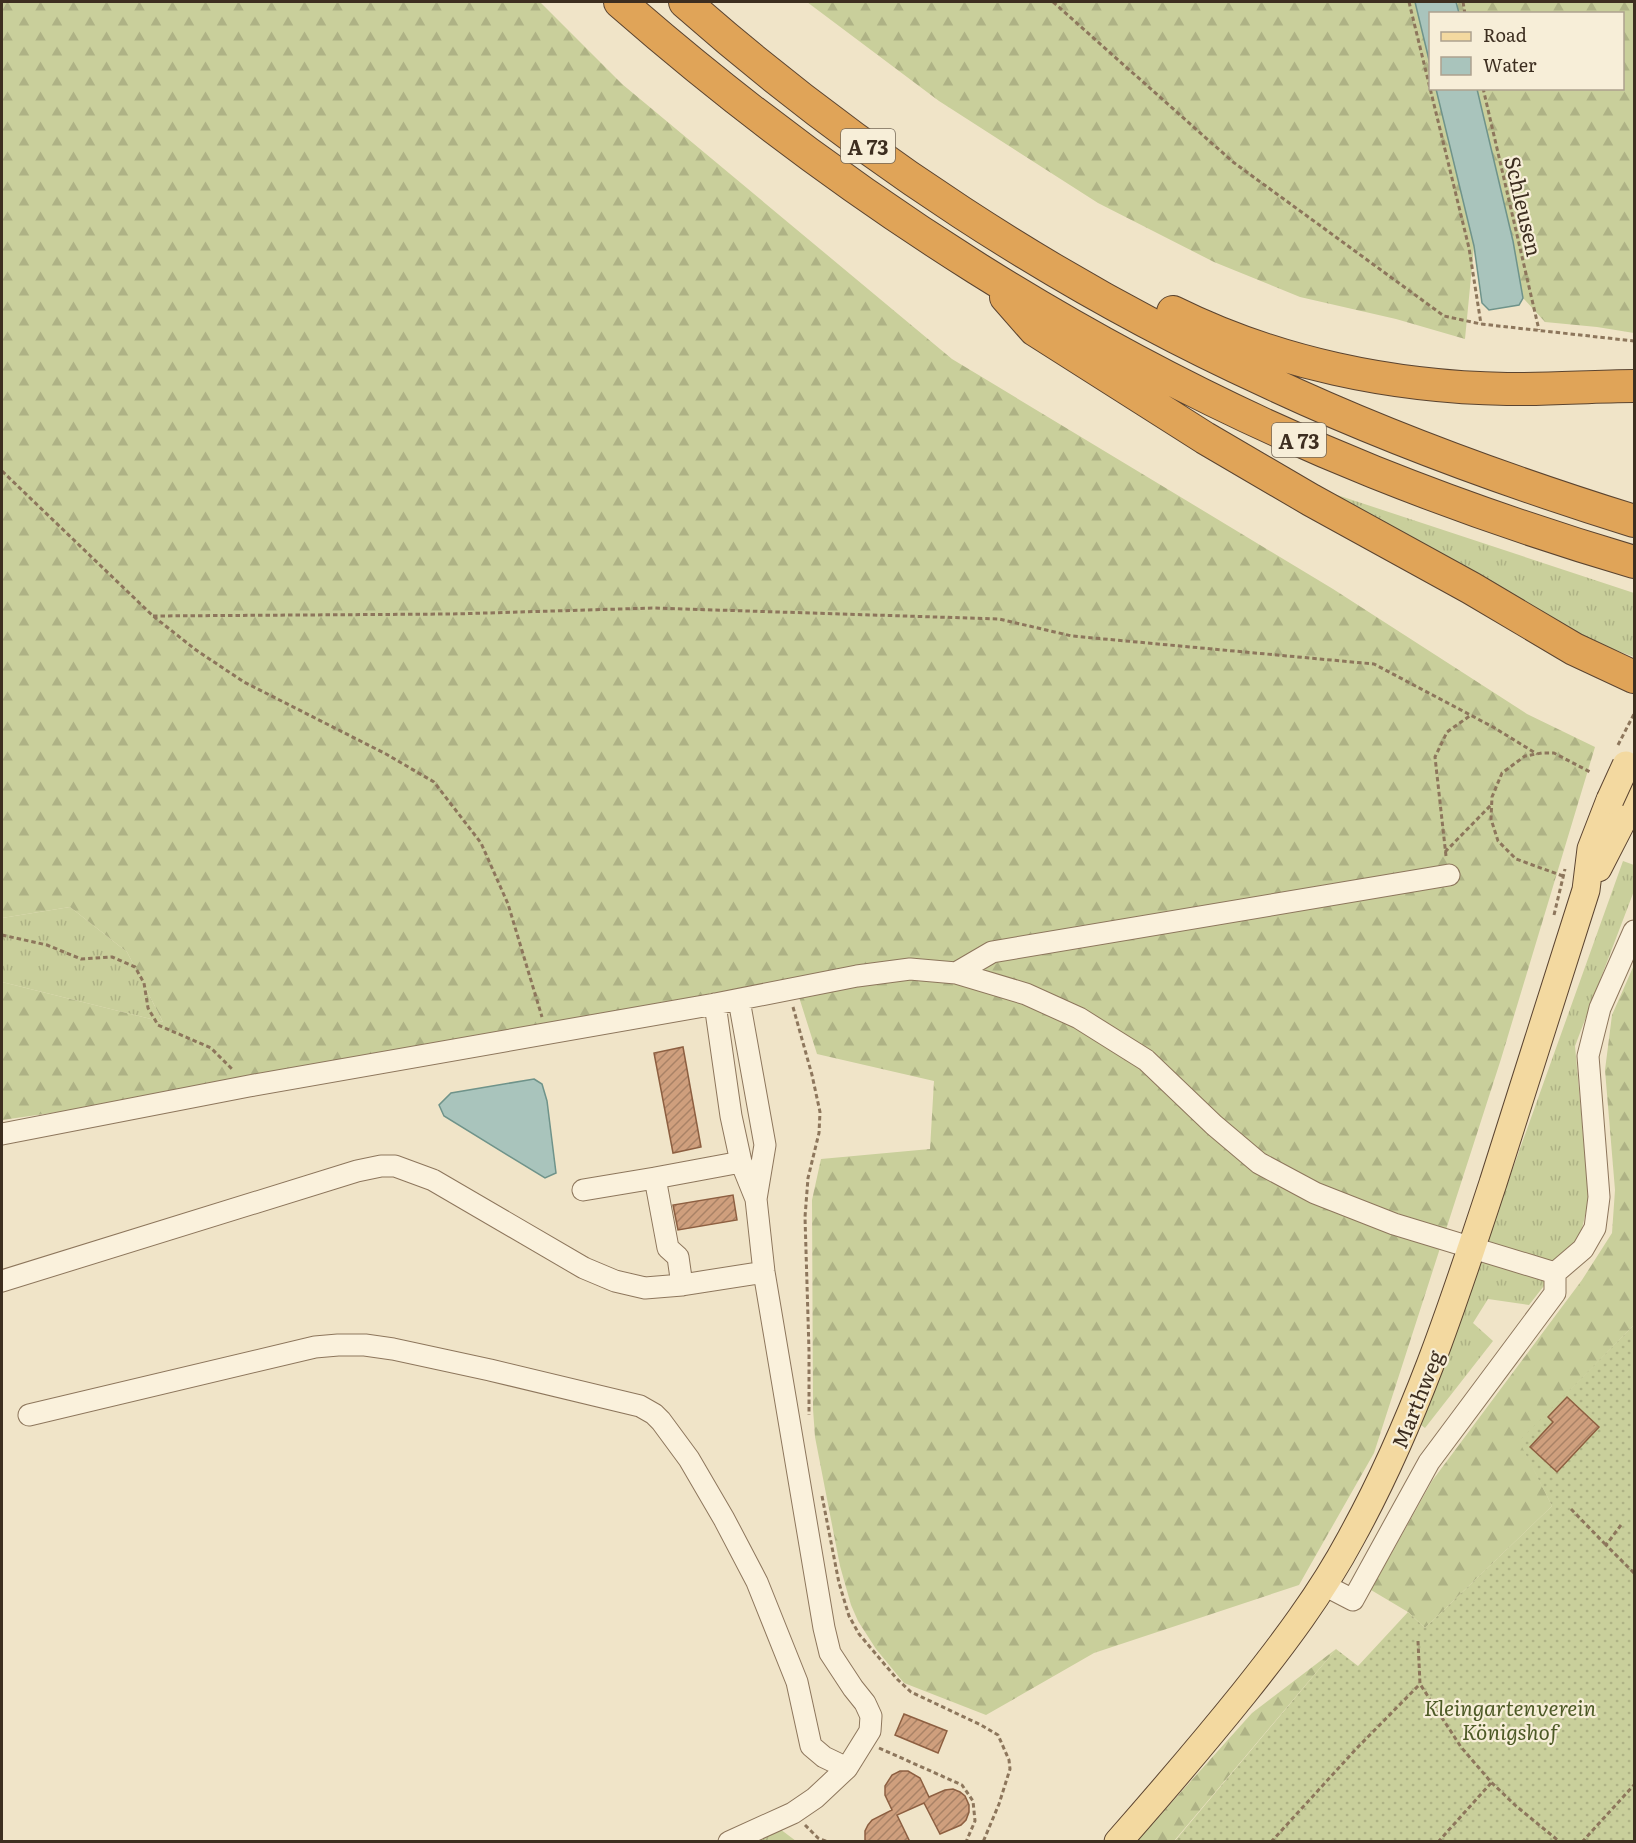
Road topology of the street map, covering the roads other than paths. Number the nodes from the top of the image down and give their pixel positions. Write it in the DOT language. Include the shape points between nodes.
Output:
graph roads {
  1 [pos="620,2"];
  2 [pos="685,2"];
  3 [pos="983,272"];
  4 [pos="1062,274"];
  5 [pos="1635,386"];
  6 [pos="1635,521"];
  7 [pos="1635,562"];
  8 [pos="1574,649"];
  9 [pos="1635,677"];
  10 [pos="1635,695"];
  11 [pos="1625,755"];
  12 [pos="1625,801"];
  13 [pos="1449,875"];
  14 [pos="1635,931"];
  15 [pos="956,973"];
  16 [pos="739,999"];
  17 [pos="715,1004"];
  18 [pos="2,1134"];
  19 [pos="741,1162"];
  20 [pos="655,1178"];
  21 [pos="583,1190"];
  22 [pos="756,1199"];
  23 [pos="1472,1247"];
  24 [pos="764,1272"];
  25 [pos="1555,1273"];
  26 [pos="2,1281"];
  27 [pos="682,1285"];
  28 [pos="28,1415"];
  29 [pos="1324,1585"];
  30 [pos="847,1768"];
  31 [pos="729,1842"];
  32 [pos="1118,1842"];
  1 -- 3 [label="highway, A 73" via="780,133 855,188"];
  2 -- 4 [label="highway, A 73" via="888,162"];
  3 -- 7 [label="highway, A 73" via="1126,356 1288,435 1459,504"];
  3 -- 8 [label="highway" via="1035,330 1147,403"];
  4 -- 5 [label="highway, A 73" via="1128,288 1229,337 1349,372 1496,388"];
  4 -- 6 [label="highway, A 73" via="1264,381 1444,456"];
  8 -- 9 [label="highway"];
  8 -- 10 [label="highway"];
  11 -- 12 [label="main road, Marthweg, bridge"];
  12 -- 23 [label="main road, Marthweg" via="1591,849 1586,890"];
  13 -- 15 [label="street" via="992,952"];
  14 -- 25 [label="street" via="1600,1008 1588,1056 1599,1197 1595,1228 1583,1249"];
  15 -- 16 [label="street" via="910,969"];
  15 -- 23 [label="street" via="1026,994 1079,1018 1146,1060 1259,1163 1315,1193 1394,1224"];
  16 -- 17 [label="street"];
  16 -- 22 [label="street" via="765,1145"];
  17 -- 18 [label="street"];
  17 -- 19 [label="street"];
  19 -- 20 [label="street"];
  19 -- 22 [label="street"];
  20 -- 21 [label="street"];
  20 -- 27 [label="street" via="668,1248 678,1257"];
  22 -- 24 [label="street"];
  23 -- 25 [label="street"];
  23 -- 29 [label="main road, Marthweg" via="1404,1433"];
  24 -- 27 [label="street"];
  24 -- 30 [label="street" via="830,1653 871,1716 870,1731"];
  25 -- 29 [label="street" via="1555,1293 1429,1462 1353,1600"];
  26 -- 27 [label="street" via="381,1166 433,1180 584,1268 615,1281 645,1288"];
  28 -- 30 [label="street" via="315,1347 339,1345 393,1349 640,1406 654,1414 689,1459 757,1581 797,1682 811,1746"];
  29 -- 32 [label="main road, Marthweg" via="1268,1664"];
  30 -- 31 [label="street" via="793,1813"];
}
